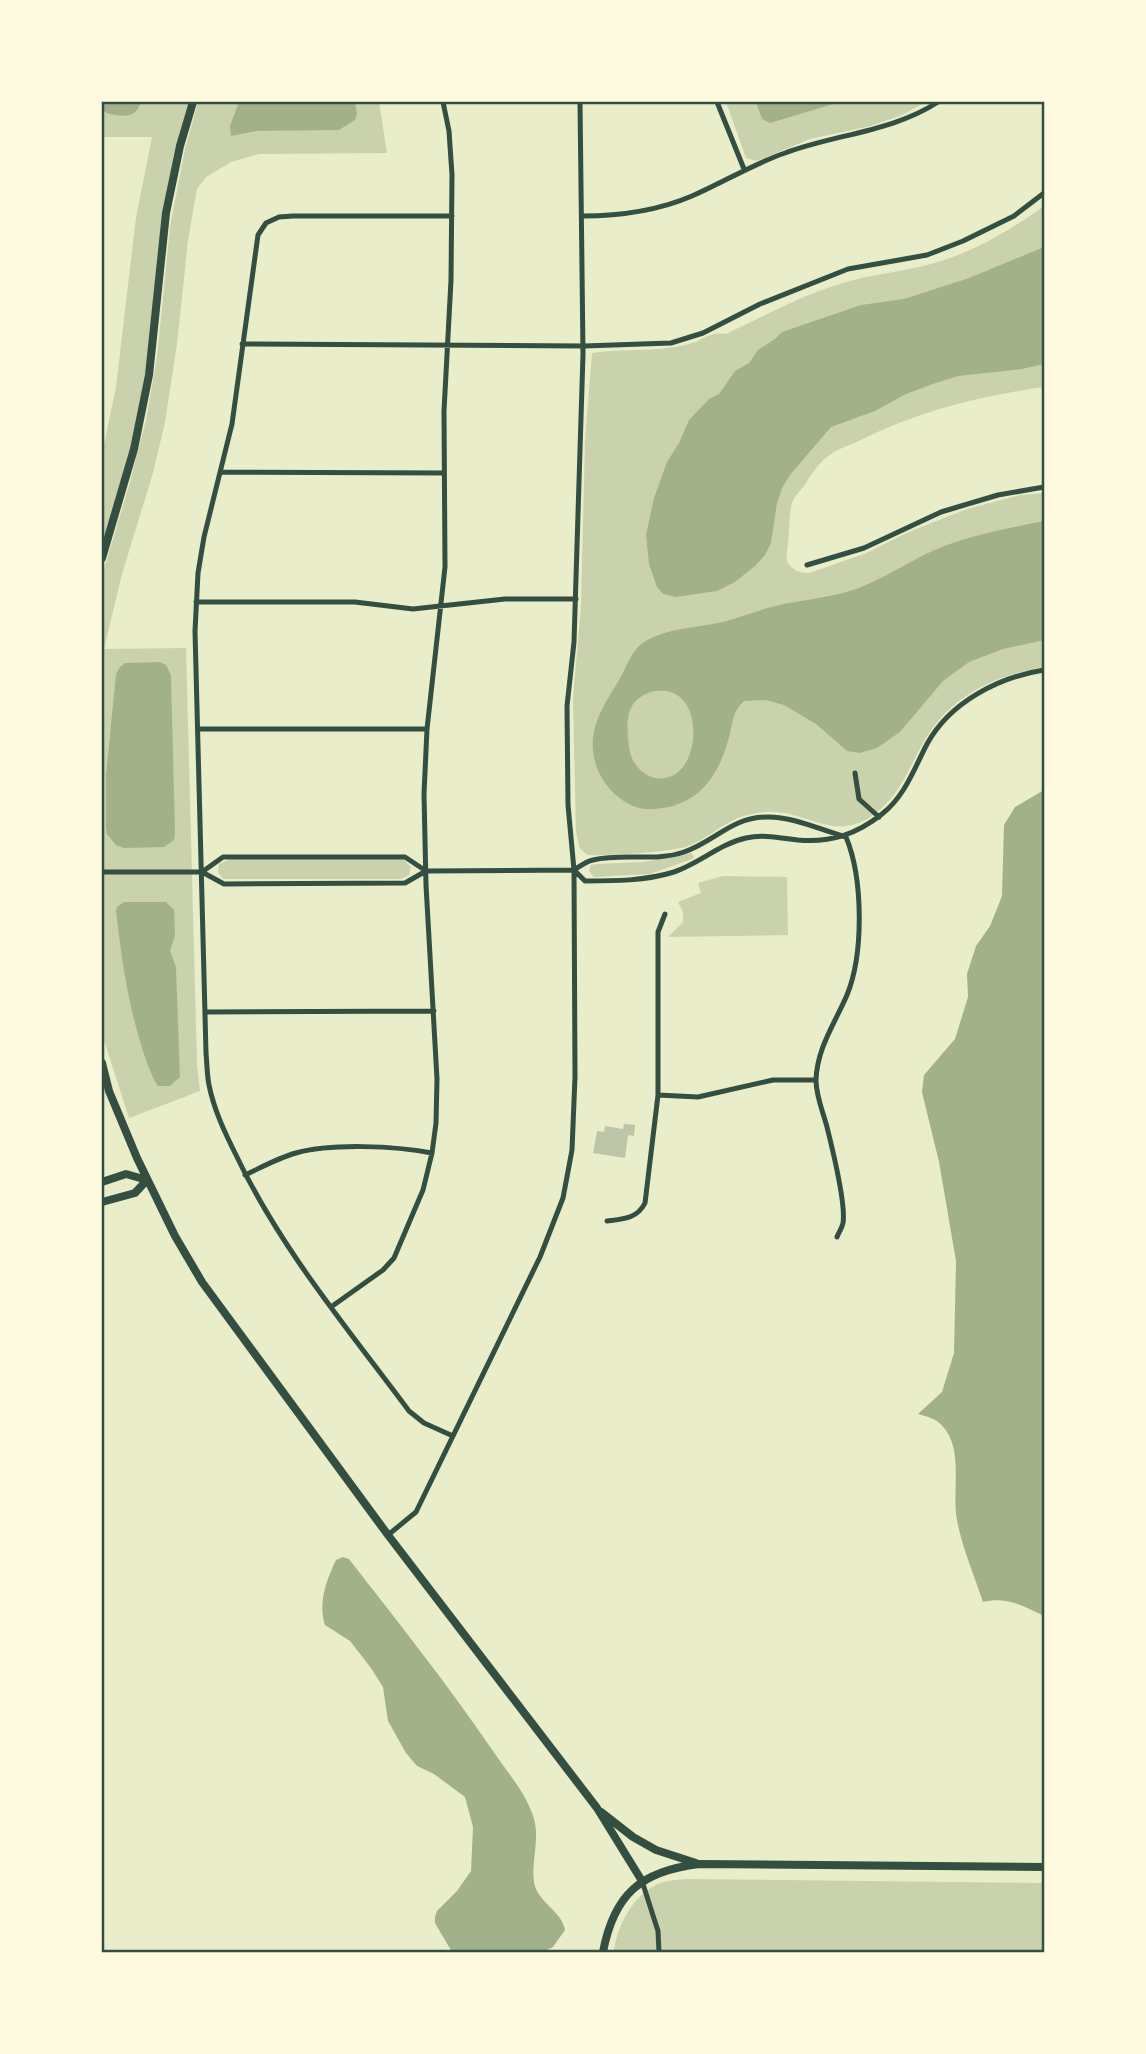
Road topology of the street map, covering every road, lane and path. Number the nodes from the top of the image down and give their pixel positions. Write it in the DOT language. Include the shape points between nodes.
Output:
graph roads {
  1 [pos="193,102"];
  2 [pos="443,102"];
  3 [pos="580,102"];
  4 [pos="717,102"];
  5 [pos="938,102"];
  6 [pos="744,169"];
  7 [pos="1045,193"];
  8 [pos="452,216"];
  9 [pos="582,216"];
  10 [pos="242,344"];
  11 [pos="448,344"];
  12 [pos="584,345"];
  13 [pos="220,472"];
  14 [pos="444,473"];
  15 [pos="1045,487"];
  16 [pos="102,558"];
  17 [pos="807,565"];
  18 [pos="576,599"];
  19 [pos="196,602"];
  20 [pos="440,607"];
  21 [pos="1045,670"];
  22 [pos="198,729"];
  23 [pos="427,729"];
  24 [pos="855,773"];
  25 [pos="879,817"];
  26 [pos="846,836"];
  27 [pos="698,846"];
  28 [pos="703,857"];
  29 [pos="574,870"];
  30 [pos="426,871"];
  31 [pos="102,872"];
  32 [pos="202,872"];
  33 [pos="665,914"];
  34 [pos="434,1011"];
  35 [pos="205,1012"];
  36 [pos="102,1063"];
  37 [pos="816,1080"];
  38 [pos="658,1095"];
  39 [pos="432,1153"];
  40 [pos="245,1175"];
  41 [pos="147,1180"];
  42 [pos="102,1182"];
  43 [pos="102,1202"];
  44 [pos="607,1221"];
  45 [pos="836,1237"];
  46 [pos="331,1307"];
  47 [pos="453,1436"];
  48 [pos="388,1535"];
  49 [pos="597,1808"];
  50 [pos="699,1864"];
  51 [pos="1045,1867"];
  52 [pos="642,1881"];
  53 [pos="603,1952"];
  54 [pos="659,1952"];
  1 -- 16 [label="main road" via="166,213 147,387"];
  2 -- 8 [label="street" via="449,131"];
  3 -- 9 [label="street"];
  4 -- 6 [label="street"];
  5 -- 6 [label="street" via="881,128 788,152"];
  6 -- 9 [label="street" via="692,196 658,207"];
  7 -- 12 [label="street" via="1014,216 963,241 927,254 848,269 760,304 704,333 671,343"];
  8 -- 10 [label="street" via="293,216 266,223 258,235"];
  8 -- 11 [label="street"];
  9 -- 12 [label="street"];
  10 -- 11 [label="street"];
  10 -- 13 [label="street" via="232,424"];
  11 -- 12 [label="street"];
  11 -- 14 [label="street"];
  12 -- 18 [label="street"];
  13 -- 14 [label="street"];
  13 -- 19 [label="street" via="204,537"];
  14 -- 20 [label="street" via="445,567"];
  15 -- 17 [label="street" via="941,512 864,548"];
  18 -- 20 [label="street" via="505,599"];
  18 -- 29 [label="street" via="567,705"];
  19 -- 20 [label="street"];
  19 -- 22 [label="street"];
  20 -- 23 [label="street"];
  21 -- 25 [label="street" via="1003,681 962,705 929,741 909,783"];
  22 -- 23 [label="street"];
  22 -- 32 [label="street"];
  23 -- 30 [label="street"];
  24 -- 25 [label="street" via="859,799"];
  25 -- 26 [label="street"];
  26 -- 27 [label="street" via="783,818 751,818"];
  26 -- 28 [label="street" via="815,841 755,836"];
  26 -- 37 [label="street" via="858,891 857,964 824,1041"];
  27 -- 28 [label="street"];
  27 -- 29 [label="street" via="648,858 592,860"];
  28 -- 29 [label="street" via="676,872 636,880 585,881"];
  29 -- 30 [label="street"];
  29 -- 47 [label="street" via="574,1122 563,1198 540,1257"];
  30 -- 32 [label="street" via="405,883 224,884"];
  30 -- 32 [label="street" via="405,857 223,857"];
  30 -- 34 [label="street"];
  31 -- 32 [label="street"];
  32 -- 35 [label="street"];
  33 -- 38 [label="street" via="658,932"];
  34 -- 35 [label="street"];
  34 -- 39 [label="street" via="437,1079"];
  35 -- 40 [label="street" via="209,1085 220,1124"];
  36 -- 41 [label="main road" via="109,1091"];
  37 -- 38 [label="street" via="774,1080 698,1097"];
  37 -- 45 [label="street" via="843,1216"];
  38 -- 44 [label="street" via="645,1203 635,1216"];
  39 -- 40 [label="street" via="318,1148"];
  39 -- 46 [label="street" via="424,1190 394,1258"];
  40 -- 46 [label="street" via="275,1228"];
  41 -- 42 [label="main road" via="126,1174"];
  41 -- 43 [label="main road" via="135,1193"];
  41 -- 48 [label="main road" via="202,1282"];
  46 -- 47 [label="street" via="409,1411"];
  47 -- 48 [label="street" via="416,1512"];
  48 -- 49 [label="main road"];
  49 -- 50 [label="main road" via="656,1850"];
  49 -- 52 [label="main road"];
  50 -- 51 [label="main road"];
  50 -- 52 [label="main road" via="665,1870"];
  52 -- 53 [label="main road" via="617,1910"];
  52 -- 54 [label="street" via="658,1931"];
}
